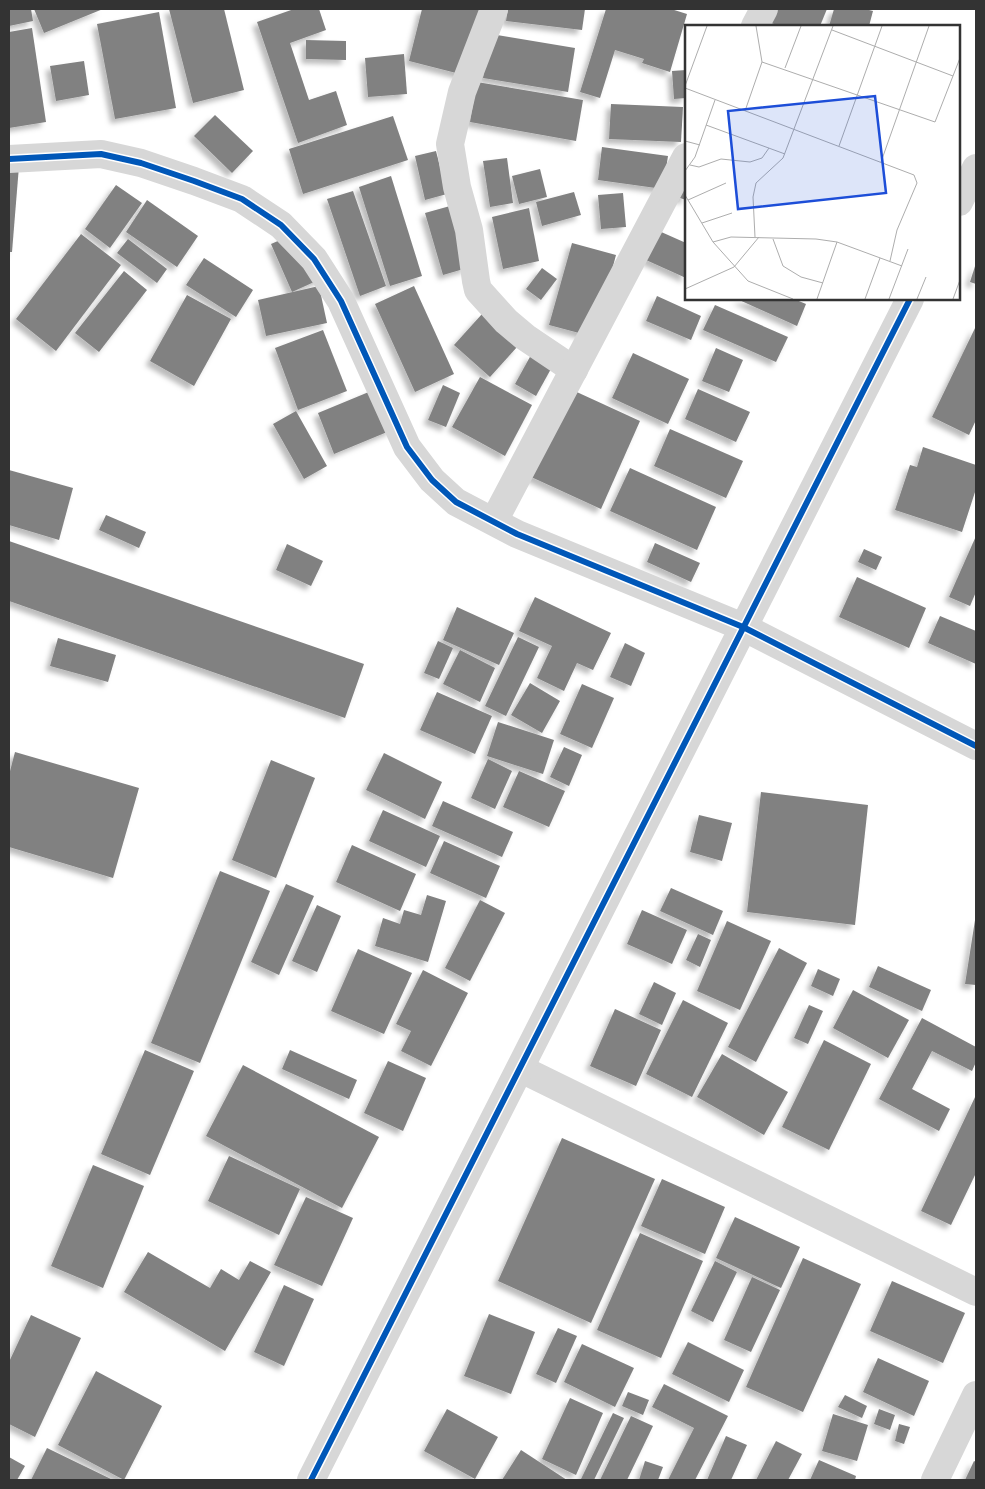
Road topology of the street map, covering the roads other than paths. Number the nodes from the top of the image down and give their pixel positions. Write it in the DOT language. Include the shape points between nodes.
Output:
graph roads {
  1 [pos="494,9"];
  2 [pos="764,9"];
  3 [pos="756,25"];
  4 [pos="9,159"];
  5 [pos="685,159"];
  6 [pos="975,172"];
  7 [pos="960,200"];
  8 [pos="909,300"];
  9 [pos="574,370"];
  10 [pos="494,521"];
  11 [pos="743,628"];
  12 [pos="976,746"];
  13 [pos="521,1069"];
  14 [pos="976,1292"];
  15 [pos="976,1394"];
  16 [pos="315,1479"];
  17 [pos="935,1480"];
  1 -- 9 [label="street" via="462,92 450,144 469,230 476,281 478,290 506,321"];
  2 -- 3 [label="street"];
  4 -- 10 [label="street" via="100,154 141,163 242,199 282,225 314,259 341,301 407,447 432,480 456,502"];
  5 -- 9 [label="street"];
  6 -- 7 [label="street"];
  8 -- 11 [label="street"];
  9 -- 10 [label="street"];
  10 -- 11 [label="street" via="517,534"];
  11 -- 12 [label="street"];
  11 -- 13 [label="street"];
  13 -- 14 [label="street"];
  13 -- 16 [label="street"];
  15 -- 17 [label="street"];
}
